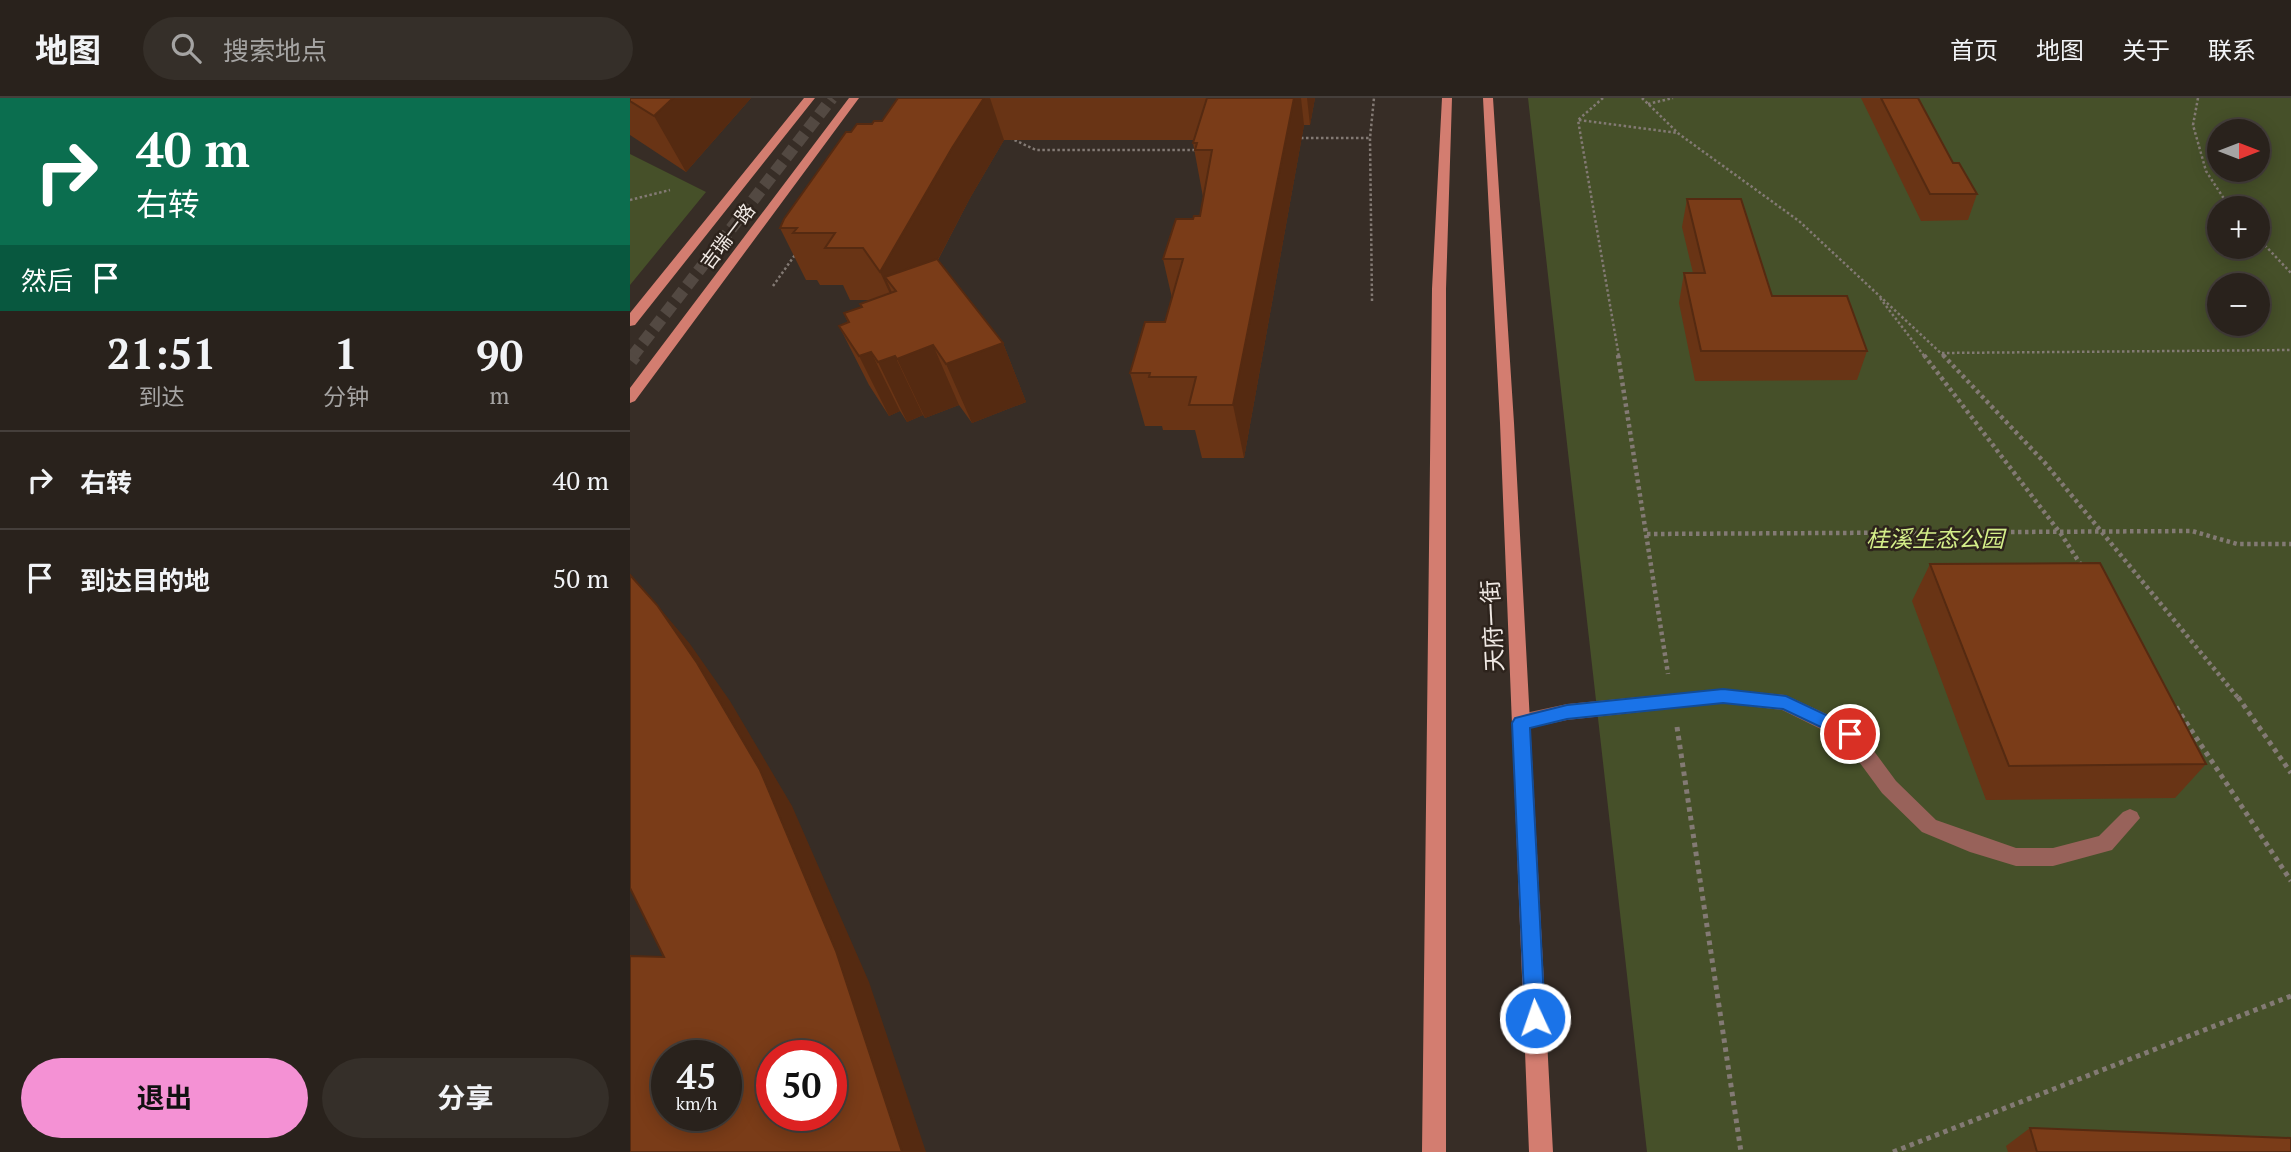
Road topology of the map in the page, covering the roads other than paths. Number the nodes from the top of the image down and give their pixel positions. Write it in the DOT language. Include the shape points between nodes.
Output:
graph roads {
  1 [pos="810,98"];
  2 [pos="854,98"];
  3 [pos="1447,98"];
  4 [pos="1488,98"];
  5 [pos="630,322"];
  6 [pos="630,398"];
  7 [pos="1521,723"];
  8 [pos="2130,818"];
  9 [pos="1434,1152"];
  10 [pos="1541,1152"];
  1 -- 5 [label="main road, 吉瑞一路"];
  2 -- 6 [label="main road, 吉瑞一路"];
  3 -- 9 [label="main road" via="1438,303"];
  4 -- 7 [label="main road, 天府一街"];
  7 -- 8 [label="lane" via="1567,712 1723,696 1786,703 1850,734 1889,787 1929,826 1969,843 2016,857 2053,857 2105,844"];
  7 -- 10 [label="main road, 天府一街"];
}
